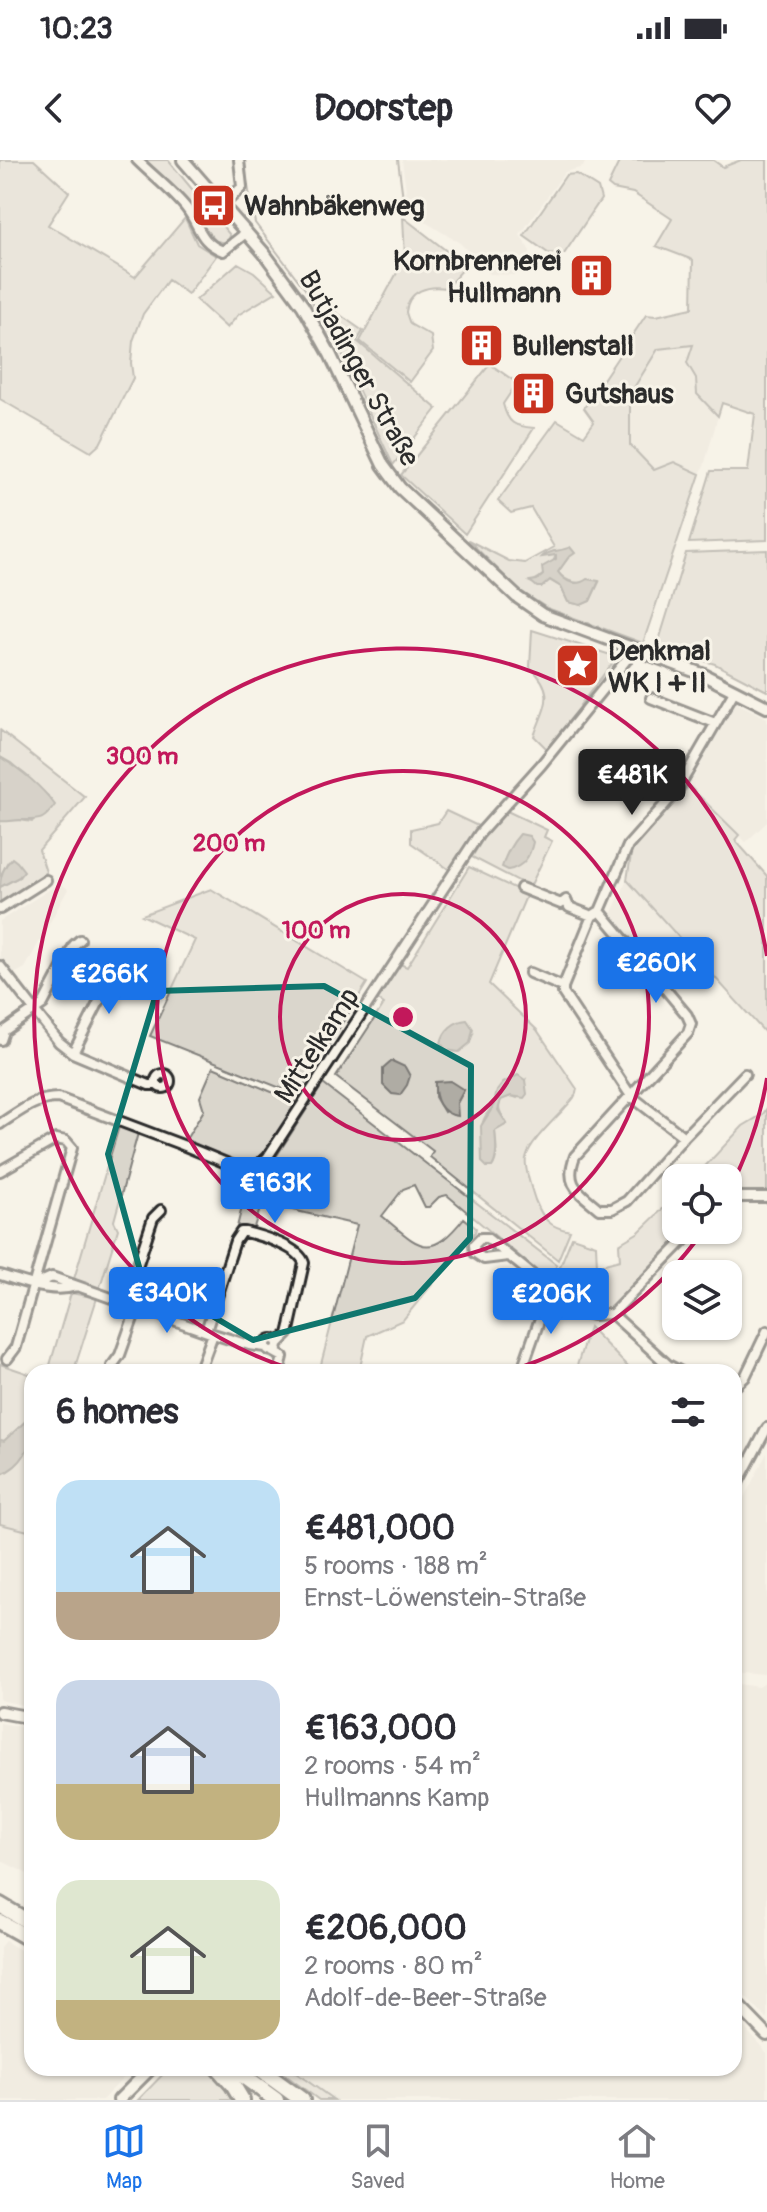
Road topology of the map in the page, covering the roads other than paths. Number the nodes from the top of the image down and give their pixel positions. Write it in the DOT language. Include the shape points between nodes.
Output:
graph roads {
  1 [pos="137,160"];
  2 [pos="183,160"];
  3 [pos="239,160"];
  4 [pos="223,205"];
  5 [pos="247,232"];
  6 [pos="633,648"];
  7 [pos="735,690"];
  8 [pos="651,698"];
  9 [pos="767,707"];
  10 [pos="715,723"];
  11 [pos="46,880"];
  12 [pos="521,888"];
  13 [pos="0,909"];
  14 [pos="596,914"];
  15 [pos="80,940"];
  16 [pos="126,960"];
  17 [pos="0,966"];
  18 [pos="530,973"];
  19 [pos="563,987"];
  20 [pos="34,1010"];
  21 [pos="1,1040"];
  22 [pos="73,1053"];
  23 [pos="745,1074"];
  24 [pos="156,1085"];
  25 [pos="631,1096"];
  26 [pos="0,1124"];
  27 [pos="684,1137"];
  28 [pos="0,1171"];
  29 [pos="742,1197"];
  30 [pos="767,1197"];
  31 [pos="161,1210"];
  32 [pos="680,1244"];
  33 [pos="508,1256"];
  34 [pos="0,1275"];
  35 [pos="34,1285"];
  36 [pos="550,1290"];
  37 [pos="125,1303"];
  38 [pos="137,1307"];
  39 [pos="612,1314"];
  40 [pos="767,1331"];
  41 [pos="209,1332"];
  42 [pos="272,1347"];
  43 [pos="7,1359"];
  44 [pos="113,1364"];
  45 [pos="201,1364"];
  46 [pos="281,1364"];
  47 [pos="524,1364"];
  48 [pos="667,1364"];
  49 [pos="742,1380"];
  50 [pos="767,1428"];
  51 [pos="742,1475"];
  52 [pos="0,1712"];
  53 [pos="24,1716"];
  54 [pos="0,1896"];
  55 [pos="0,1905"];
  56 [pos="24,1910"];
  57 [pos="24,1919"];
  58 [pos="0,1922"];
  59 [pos="24,1936"];
  60 [pos="742,2009"];
  61 [pos="767,2035"];
  62 [pos="143,2076"];
  63 [pos="225,2076"];
  64 [pos="243,2076"];
  65 [pos="269,2076"];
  66 [pos="119,2100"];
  67 [pos="242,2100"];
  68 [pos="276,2100"];
  69 [pos="302,2100"];
  1 -- 5 [label="street" via="187,208 212,247 223,251"];
  2 -- 4 [label="street, Butjadinger Straße"];
  3 -- 4 [label="street" via="242,187"];
  4 -- 5 [label="street, Butjadinger Straße"];
  5 -- 6 [label="street, Butjadinger Straße" via="303,306 396,484 543,615"];
  6 -- 7 [label="street, Butjadinger Straße"];
  6 -- 26 [label="street, Mittelkamp" via="479,834 267,1158 253,1168 236,1167 58,1098 33,1103"];
  7 -- 9 [label="street, Butjadinger Straße"];
  7 -- 10 [label="street"];
  8 -- 10 [label="street"];
  10 -- 14 [label="street" via="676,792 628,846"];
  11 -- 13 [label="street"];
  12 -- 14 [label="street"];
  14 -- 19 [label="street"];
  14 -- 25 [label="street" via="691,1024"];
  15 -- 20 [label="street" via="43,1004"];
  16 -- 22 [label="street" via="117,966"];
  17 -- 20 [label="street"];
  18 -- 19 [label="street"];
  19 -- 25 [label="street"];
  20 -- 21 [label="street" via="4,1031"];
  20 -- 22 [label="street"];
  22 -- 24 [label="street"];
  23 -- 27 [label="street"];
  25 -- 27 [label="street"];
  25 -- 27 [label="street" via="575,1156 569,1172 572,1183 599,1209 627,1201"];
  28 -- 35 [label="street" via="51,1140 64,1140 72,1148"];
  29 -- 30 [label="street"];
  31 -- 37 [label="street" via="153,1218"];
  32 -- 39 [label="street"];
  33 -- 36 [label="street"];
  34 -- 35 [label="street"];
  35 -- 37 [label="street" via="65,1290 78,1286"];
  35 -- 43 [label="street" via="16,1347"];
  36 -- 39 [label="street" via="584,1314"];
  36 -- 47 [label="street"];
  37 -- 38 [label="street"];
  38 -- 41 [label="street"];
  38 -- 44 [label="street"];
  39 -- 48 [label="street"];
  40 -- 49 [label="street"];
  41 -- 42 [label="street"];
  41 -- 42 [label="street" via="235,1241 245,1232 303,1258 288,1334"];
  41 -- 45 [label="street"];
  42 -- 46 [label="street" via="283,1357"];
  50 -- 51 [label="street"];
  52 -- 53 [label="street"];
  54 -- 56 [label="highway"];
  55 -- 57 [label="highway"];
  58 -- 59 [label="highway"];
  60 -- 61 [label="street"];
  62 -- 66 [label="street"];
  63 -- 67 [label="highway"];
  64 -- 68 [label="highway"];
  65 -- 69 [label="highway"];
}
